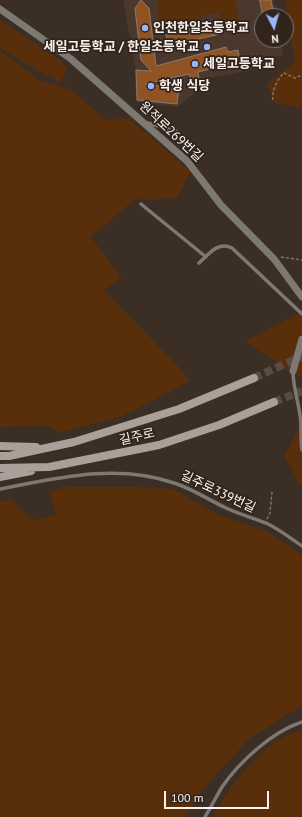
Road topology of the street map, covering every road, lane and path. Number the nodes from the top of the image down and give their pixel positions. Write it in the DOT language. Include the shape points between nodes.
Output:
graph roads {
  1 [pos="0,9"];
  2 [pos="302,75"];
  3 [pos="273,100"];
  4 [pos="143,121"];
  5 [pos="176,131"];
  6 [pos="142,204"];
  7 [pos="206,257"];
  8 [pos="274,259"];
  9 [pos="302,260"];
  10 [pos="199,263"];
  11 [pos="302,297"];
  12 [pos="302,314"];
  13 [pos="302,340"];
  14 [pos="293,371"];
  15 [pos="254,378"];
  16 [pos="274,402"];
  17 [pos="0,446"];
  18 [pos="51,447"];
  19 [pos="302,450"];
  20 [pos="0,456"];
  21 [pos="49,467"];
  22 [pos="0,468"];
  23 [pos="0,477"];
  24 [pos="0,489"];
  25 [pos="272,492"];
  26 [pos="261,522"];
  27 [pos="302,546"];
  28 [pos="302,722"];
  29 [pos="205,817"];
  1 -- 4 [label="street, 원적로269번길" via="71,59"];
  2 -- 3 [label="path" via="295,78 284,73 281,75 272,95"];
  4 -- 5 [label="lane"];
  4 -- 8 [label="street, 원적로269번길" via="187,161 221,205"];
  6 -- 7 [label="lane"];
  7 -- 10 [label="lane"];
  7 -- 12 [label="lane" via="220,245 232,248"];
  8 -- 9 [label="path" via="282,256"];
  8 -- 11 [label="street, 원적로269번길"];
  13 -- 14 [label="street"];
  14 -- 19 [label="lane" via="301,422"];
  15 -- 18 [label="main road, 길주로" via="179,409"];
  16 -- 21 [label="main road, 길주로" via="219,425 159,445"];
  17 -- 18 [label="main road"];
  18 -- 20 [label="main road, 길주로"];
  21 -- 22 [label="main road, 길주로"];
  21 -- 23 [label="main road"];
  24 -- 26 [label="lane, 길주로339번길" via="95,474 135,475 173,482 225,508"];
  25 -- 26 [label="path" via="270,513"];
  26 -- 27 [label="lane, 길주로339번길"];
  28 -- 29 [label="lane" via="269,738 228,779"];
}
